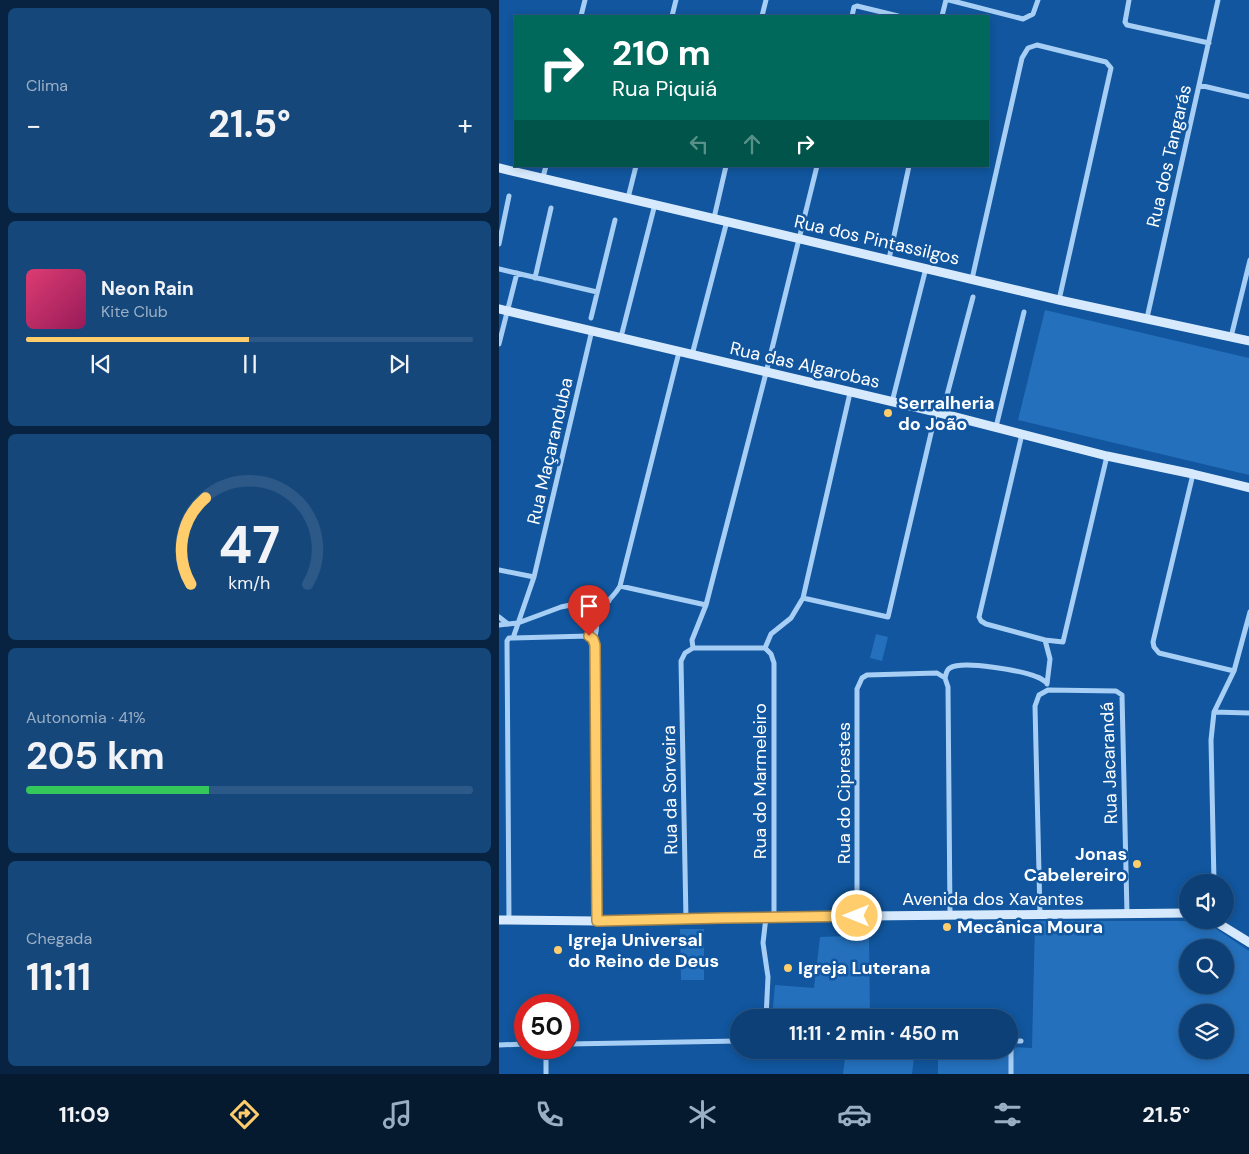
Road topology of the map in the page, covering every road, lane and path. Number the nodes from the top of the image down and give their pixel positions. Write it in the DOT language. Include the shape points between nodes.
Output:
graph roads {
  1 [pos="585,0"];
  2 [pos="676,0"];
  3 [pos="766,0"];
  4 [pos="947,0"];
  5 [pos="1038,0"];
  6 [pos="1129,0"];
  7 [pos="1218,0"];
  8 [pos="581,15"];
  9 [pos="672,15"];
  10 [pos="762,15"];
  11 [pos="852,15"];
  12 [pos="894,15"];
  13 [pos="942,15"];
  14 [pos="1209,43"];
  15 [pos="1199,85"];
  16 [pos="1249,97"];
  17 [pos="545,167"];
  18 [pos="635,167"];
  19 [pos="726,167"];
  20 [pos="817,167"];
  21 [pos="909,167"];
  22 [pos="499,168"];
  23 [pos="543,178"];
  24 [pos="509,196"];
  25 [pos="628,198"];
  26 [pos="655,204"];
  27 [pos="551,208"];
  28 [pos="714,218"];
  29 [pos="615,220"];
  30 [pos="727,221"];
  31 [pos="800,239"];
  32 [pos="499,244"];
  33 [pos="889,259"];
  34 [pos="1249,260"];
  35 [pos="926,268"];
  36 [pos="499,269"];
  37 [pos="517,273"];
  38 [pos="535,278"];
  39 [pos="973,279"];
  40 [pos="597,292"];
  41 [pos="973,297"];
  42 [pos="1059,300"];
  43 [pos="503,310"];
  44 [pos="1024,312"];
  45 [pos="591,318"];
  46 [pos="1147,318"];
  47 [pos="592,330"];
  48 [pos="621,337"];
  49 [pos="1231,337"];
  50 [pos="1249,341"];
  51 [pos="499,344"];
  52 [pos="679,352"];
  53 [pos="692,355"];
  54 [pos="766,373"];
  55 [pos="849,393"];
  56 [pos="892,402"];
  57 [pos="939,413"];
  58 [pos="996,427"];
  59 [pos="1022,434"];
  60 [pos="1107,456"];
  61 [pos="1193,474"];
  62 [pos="1249,488"];
  63 [pos="499,570"];
  64 [pos="535,577"];
  65 [pos="621,586"];
  66 [pos="803,598"];
  67 [pos="609,601"];
  68 [pos="706,606"];
  69 [pos="1249,612"];
  70 [pos="499,617"];
  71 [pos="518,622"];
  72 [pos="509,624"];
  73 [pos="499,625"];
  74 [pos="591,637"];
  75 [pos="511,638"];
  76 [pos="1045,640"];
  77 [pos="693,648"];
  78 [pos="765,648"];
  79 [pos="1234,671"];
  80 [pos="945,678"];
  81 [pos="1047,683"];
  82 [pos="1048,690"];
  83 [pos="1214,712"];
  84 [pos="1249,713"];
  85 [pos="1214,874"];
  86 [pos="1179,913"];
  87 [pos="1040,914"];
  88 [pos="1127,914"];
  89 [pos="950,915"];
  90 [pos="857,916"];
  91 [pos="770,917"];
  92 [pos="686,918"];
  93 [pos="499,920"];
  94 [pos="509,920"];
  95 [pos="597,921"];
  96 [pos="1228,929"];
  97 [pos="1249,943"];
  98 [pos="766,1009"];
  99 [pos="730,1041"];
  100 [pos="514,1044"];
  101 [pos="579,1044"];
  102 [pos="499,1045"];
  103 [pos="545,1059"];
  104 [pos="1011,1059"];
  105 [pos="546,1074"];
  106 [pos="1011,1074"];
  1 -- 8 [label="street"];
  2 -- 9 [label="street"];
  3 -- 10 [label="street"];
  4 -- 5 [label="street" via="1023,19 1033,14"];
  4 -- 13 [label="street"];
  6 -- 14 [label="street" via="1127,25"];
  7 -- 14 [label="street, Rua dos Tangarás"];
  11 -- 12 [label="street" via="855,7"];
  14 -- 15 [label="street, Rua dos Tangarás"];
  15 -- 16 [label="street"];
  15 -- 46 [label="street, Rua dos Tangarás"];
  17 -- 23 [label="street"];
  18 -- 25 [label="street"];
  19 -- 28 [label="street"];
  20 -- 31 [label="street"];
  21 -- 33 [label="street"];
  22 -- 23 [label="street, Rua dos Pintassilgos"];
  23 -- 25 [label="street, Rua dos Pintassilgos"];
  24 -- 32 [label="street"];
  25 -- 26 [label="street, Rua dos Pintassilgos"];
  26 -- 28 [label="street, Rua dos Pintassilgos"];
  26 -- 48 [label="street"];
  27 -- 38 [label="street"];
  28 -- 30 [label="street, Rua dos Pintassilgos"];
  29 -- 40 [label="street"];
  30 -- 31 [label="street, Rua dos Pintassilgos"];
  30 -- 53 [label="street"];
  31 -- 33 [label="street, Rua dos Pintassilgos"];
  31 -- 54 [label="street"];
  33 -- 35 [label="street, Rua dos Pintassilgos"];
  34 -- 49 [label="street"];
  35 -- 39 [label="street, Rua dos Pintassilgos"];
  35 -- 56 [label="street"];
  36 -- 37 [label="street"];
  37 -- 38 [label="street"];
  37 -- 43 [label="street"];
  38 -- 40 [label="street"];
  39 -- 42 [label="street, Rua dos Pintassilgos"];
  39 -- 42 [label="street" via="1022,58 1027,48 1037,45 1106,62 1111,68"];
  40 -- 45 [label="street"];
  41 -- 57 [label="street"];
  42 -- 46 [label="street, Rua dos Pintassilgos"];
  43 -- 47 [label="street, Rua das Algarobas"];
  43 -- 51 [label="street"];
  44 -- 58 [label="street"];
  46 -- 49 [label="street, Rua dos Pintassilgos"];
  47 -- 48 [label="street, Rua das Algarobas"];
  47 -- 64 [label="street, Rua Maçaranduba"];
  48 -- 52 [label="street, Rua das Algarobas"];
  49 -- 50 [label="street, Rua dos Pintassilgos"];
  52 -- 53 [label="street, Rua das Algarobas"];
  52 -- 65 [label="street"];
  53 -- 54 [label="street, Rua das Algarobas"];
  54 -- 55 [label="street, Rua das Algarobas"];
  54 -- 68 [label="street"];
  55 -- 56 [label="street, Rua das Algarobas"];
  55 -- 66 [label="street"];
  56 -- 57 [label="street, Rua das Algarobas"];
  57 -- 58 [label="street, Rua das Algarobas"];
  57 -- 66 [label="street" via="888,618"];
  58 -- 59 [label="street, Rua das Algarobas"];
  59 -- 60 [label="street, Rua das Algarobas"];
  59 -- 76 [label="street" via="980,612 981,621"];
  60 -- 61 [label="street, Rua das Algarobas"];
  60 -- 76 [label="street" via="1063,642"];
  61 -- 62 [label="street, Rua das Algarobas"];
  61 -- 79 [label="street" via="1154,647 1159,653"];
  63 -- 64 [label="street"];
  64 -- 71 [label="street, Rua Maçaranduba"];
  65 -- 67 [label="street"];
  65 -- 68 [label="street"];
  66 -- 78 [label="street" via="791,618 771,634"];
  67 -- 71 [label="street" via="561,606"];
  67 -- 74 [label="street" via="599,611 596,632"];
  68 -- 77 [label="street" via="692,640"];
  69 -- 79 [label="street"];
  70 -- 72 [label="street"];
  71 -- 72 [label="street"];
  71 -- 75 [label="street, Rua Maçaranduba"];
  72 -- 73 [label="street"];
  74 -- 75 [label="street"];
  74 -- 95 [label="street" via="595,645"];
  75 -- 94 [label="street" via="507,641"];
  76 -- 81 [label="street" via="1050,659"];
  77 -- 78 [label="street"];
  77 -- 92 [label="street, Rua da Sorveira" via="681,661"];
  78 -- 91 [label="street, Rua do Marmeleiro" via="774,663"];
  79 -- 83 [label="street"];
  80 -- 81 [label="street" via="949,668 986,666 1035,676"];
  80 -- 89 [label="street" via="948,687"];
  80 -- 90 [label="street, Rua do Ciprestes" via="937,674 867,674 857,688"];
  81 -- 82 [label="street"];
  82 -- 87 [label="street, Rua Jacarandá" via="1039,695 1035,706"];
  82 -- 88 [label="street, Rua Jacarandá" via="1116,691 1122,695"];
  83 -- 84 [label="street"];
  83 -- 85 [label="street" via="1211,740"];
  86 -- 88 [label="street, Avenida dos Xavantes"];
  87 -- 88 [label="street, Avenida dos Xavantes"];
  87 -- 89 [label="street, Avenida dos Xavantes"];
  89 -- 90 [label="street, Avenida dos Xavantes"];
  90 -- 91 [label="street, Avenida dos Xavantes"];
  91 -- 92 [label="street, Avenida dos Xavantes"];
  91 -- 98 [label="street, Rua do Marmeleiro" via="763,944 768,977"];
  92 -- 95 [label="street, Avenida dos Xavantes"];
  93 -- 94 [label="street, Avenida dos Xavantes"];
  94 -- 95 [label="street, Avenida dos Xavantes"];
  96 -- 97 [label="street"];
  99 -- 101 [label="street"];
  100 -- 102 [label="street"];
  103 -- 105 [label="street"];
  104 -- 106 [label="street"];
}
